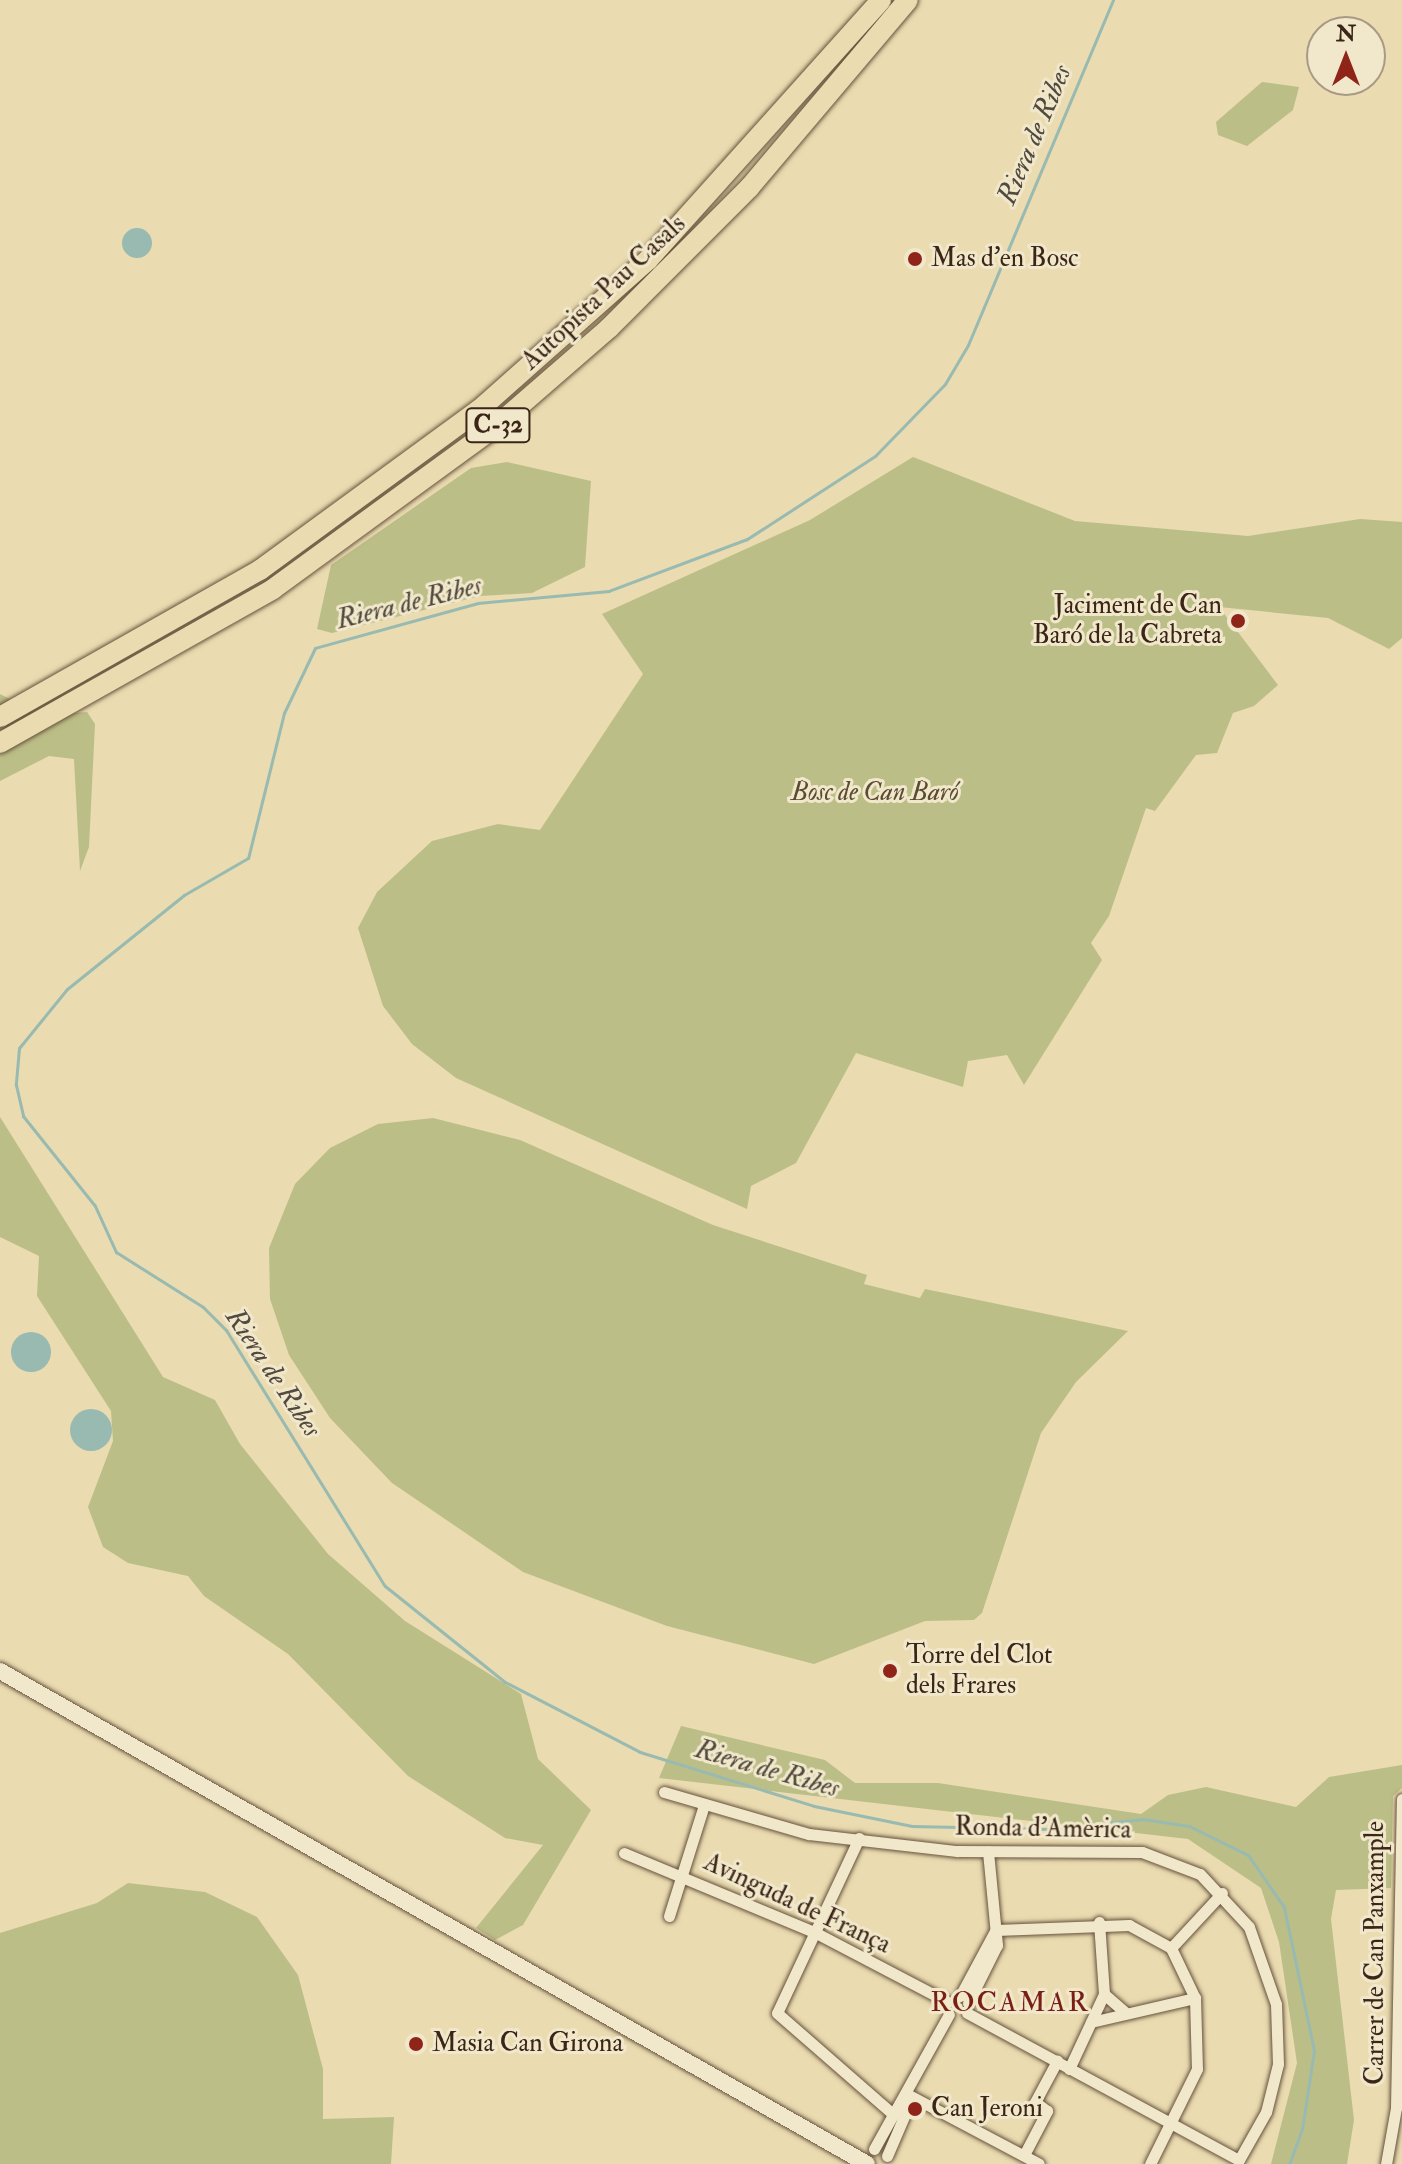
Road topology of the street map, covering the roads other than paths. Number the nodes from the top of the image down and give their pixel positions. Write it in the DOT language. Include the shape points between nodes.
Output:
graph roads {
  1 [pos="881,0"];
  2 [pos="908,0"];
  3 [pos="0,717"];
  4 [pos="0,743"];
  5 [pos="0,1671"];
  6 [pos="664,1792"];
  7 [pos="1402,1799"];
  8 [pos="704,1805"];
  9 [pos="859,1838"];
  10 [pos="988,1851"];
  11 [pos="624,1853"];
  12 [pos="683,1876"];
  13 [pos="1222,1893"];
  14 [pos="669,1916"];
  15 [pos="1099,1922"];
  16 [pos="996,1930"];
  17 [pos="816,1933"];
  18 [pos="1171,1948"];
  19 [pos="1104,1994"];
  20 [pos="1195,1998"];
  21 [pos="958,2008"];
  22 [pos="1126,2013"];
  23 [pos="1091,2022"];
  24 [pos="1057,2061"];
  25 [pos="1069,2069"];
  26 [pos="910,2095"];
  27 [pos="894,2115"];
  28 [pos="1171,2127"];
  29 [pos="1024,2155"];
  30 [pos="865,2157"];
  31 [pos="889,2160"];
  32 [pos="1239,2162"];
  33 [pos="1039,2164"];
  34 [pos="1150,2164"];
  35 [pos="1386,2164"];
  1 -- 3 [label="highway, Autopista Pau Casals / C-32" via="670,237 479,410 260,570"];
  2 -- 4 [label="highway, Autopista Pau Casals / C-32" via="749,188 609,328 494,428 273,589"];
  5 -- 30 [label="street"];
  6 -- 8 [label="street, Ronda d'Amèrica"];
  7 -- 35 [label="street, Carrer de Can Panxample" via="1396,2108"];
  8 -- 9 [label="street, Ronda d'Amèrica" via="809,1834"];
  8 -- 12 [label="street"];
  9 -- 10 [label="street, Ronda d'Amèrica"];
  9 -- 17 [label="street"];
  10 -- 13 [label="street, Ronda d'Amèrica" via="1142,1852 1170,1858"];
  10 -- 16 [label="street"];
  11 -- 12 [label="street, Avinguda de França"];
  12 -- 14 [label="street"];
  12 -- 17 [label="street, Avinguda de França"];
  13 -- 18 [label="street"];
  13 -- 32 [label="street, Ronda d'Amèrica" via="1267,1963 1279,2036 1266,2112"];
  15 -- 16 [label="street"];
  15 -- 18 [label="street" via="1129,1925"];
  15 -- 19 [label="street"];
  16 -- 21 [label="street"];
  17 -- 21 [label="street, Avinguda de França"];
  17 -- 27 [label="street" via="777,2013"];
  18 -- 20 [label="street"];
  19 -- 22 [label="street"];
  19 -- 23 [label="street"];
  20 -- 22 [label="street"];
  20 -- 28 [label="street" via="1197,2069"];
  21 -- 24 [label="street, Avinguda de França"];
  21 -- 26 [label="street"];
  22 -- 23 [label="street"];
  23 -- 25 [label="street"];
  24 -- 25 [label="street, Avinguda de França"];
  24 -- 29 [label="street" via="1035,2102 1047,2111"];
  25 -- 28 [label="street, Avinguda de França"];
  26 -- 27 [label="street"];
  26 -- 29 [label="street"];
  26 -- 31 [label="street"];
  27 -- 30 [label="street"];
  28 -- 32 [label="street, Avinguda de França"];
  28 -- 34 [label="street"];
  29 -- 33 [label="street"];
  30 -- 31 [label="street"];
}
